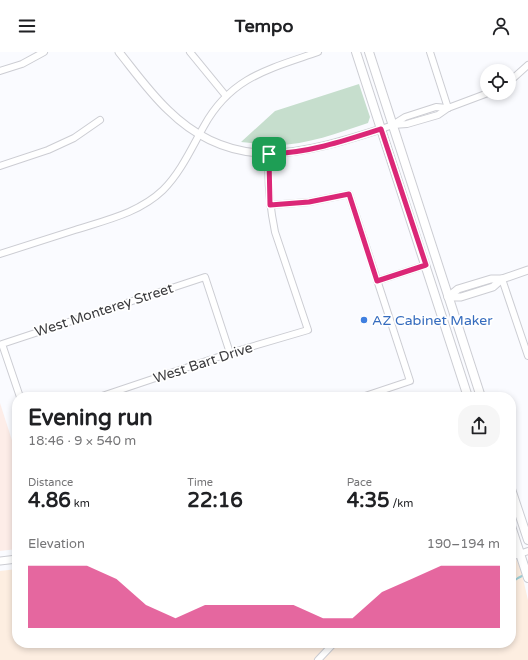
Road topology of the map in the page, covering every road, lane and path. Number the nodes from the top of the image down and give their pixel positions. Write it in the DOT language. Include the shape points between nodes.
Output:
graph roads {
  1 [pos="44,52"];
  2 [pos="119,52"];
  3 [pos="190,52"];
  4 [pos="318,52"];
  5 [pos="356,52"];
  6 [pos="369,52"];
  7 [pos="430,52"];
  8 [pos="528,65"];
  9 [pos="0,71"];
  10 [pos="516,76"];
  11 [pos="226,96"];
  12 [pos="480,96"];
  13 [pos="448,108"];
  14 [pos="100,120"];
  15 [pos="393,125"];
  16 [pos="381,129"];
  17 [pos="199,134"];
  18 [pos="269,154"];
  19 [pos="0,166"];
  20 [pos="270,205"];
  21 [pos="0,254"];
  22 [pos="426,265"];
  23 [pos="528,270"];
  24 [pos="502,279"];
  25 [pos="377,281"];
  26 [pos="448,297"];
  27 [pos="230,354"];
  28 [pos="528,356"];
  29 [pos="18,392"];
  30 [pos="114,392"];
  31 [pos="377,392"];
  32 [pos="466,392"];
  33 [pos="479,392"];
  34 [pos="516,504"];
  35 [pos="516,536"];
  36 [pos="528,540"];
  37 [pos="524,552"];
  38 [pos="12,560"];
  39 [pos="0,561"];
  40 [pos="528,578"];
  41 [pos="329,648"];
  42 [pos="318,660"];
  1 -- 9 [label="street" via="22,64"];
  2 -- 17 [label="street" via="168,110"];
  3 -- 11 [label="street"];
  4 -- 11 [label="street" via="260,72"];
  5 -- 16 [label="main road"];
  6 -- 15 [label="main road"];
  7 -- 13 [label="street"];
  8 -- 10 [label="street"];
  11 -- 17 [label="street" via="212,112"];
  12 -- 13 [label="street"];
  13 -- 15 [label="street" via="436,107 405,117"];
  14 -- 19 [label="street" via="74,138 48,150"];
  15 -- 16 [label="street"];
  15 -- 26 [label="main road"];
  16 -- 18 [label="street" via="310,150"];
  16 -- 22 [label="main road"];
  17 -- 18 [label="street" via="234,149"];
  17 -- 21 [label="street" via="163,190 139,207 115,218"];
  18 -- 20 [label="street"];
  20 -- 25 [label="street" via="309,202 349,194"];
  20 -- 27 [label="street, West Bart Drive" via="275,232 308,330"];
  22 -- 25 [label="street"];
  22 -- 32 [label="main road"];
  23 -- 24 [label="street"];
  24 -- 26 [label="street" via="491,279 458,289"];
  24 -- 28 [label="street"];
  25 -- 31 [label="street" via="410,381"];
  26 -- 33 [label="main road"];
  27 -- 29 [label="street, West Monterey Street" via="205,277 2,344"];
  27 -- 30 [label="street, West Bart Drive"];
  34 -- 36 [label="main road"];
  35 -- 37 [label="main road"];
  37 -- 40 [label="main road"];
  38 -- 39 [label="street"];
  41 -- 42 [label="street"];
}
